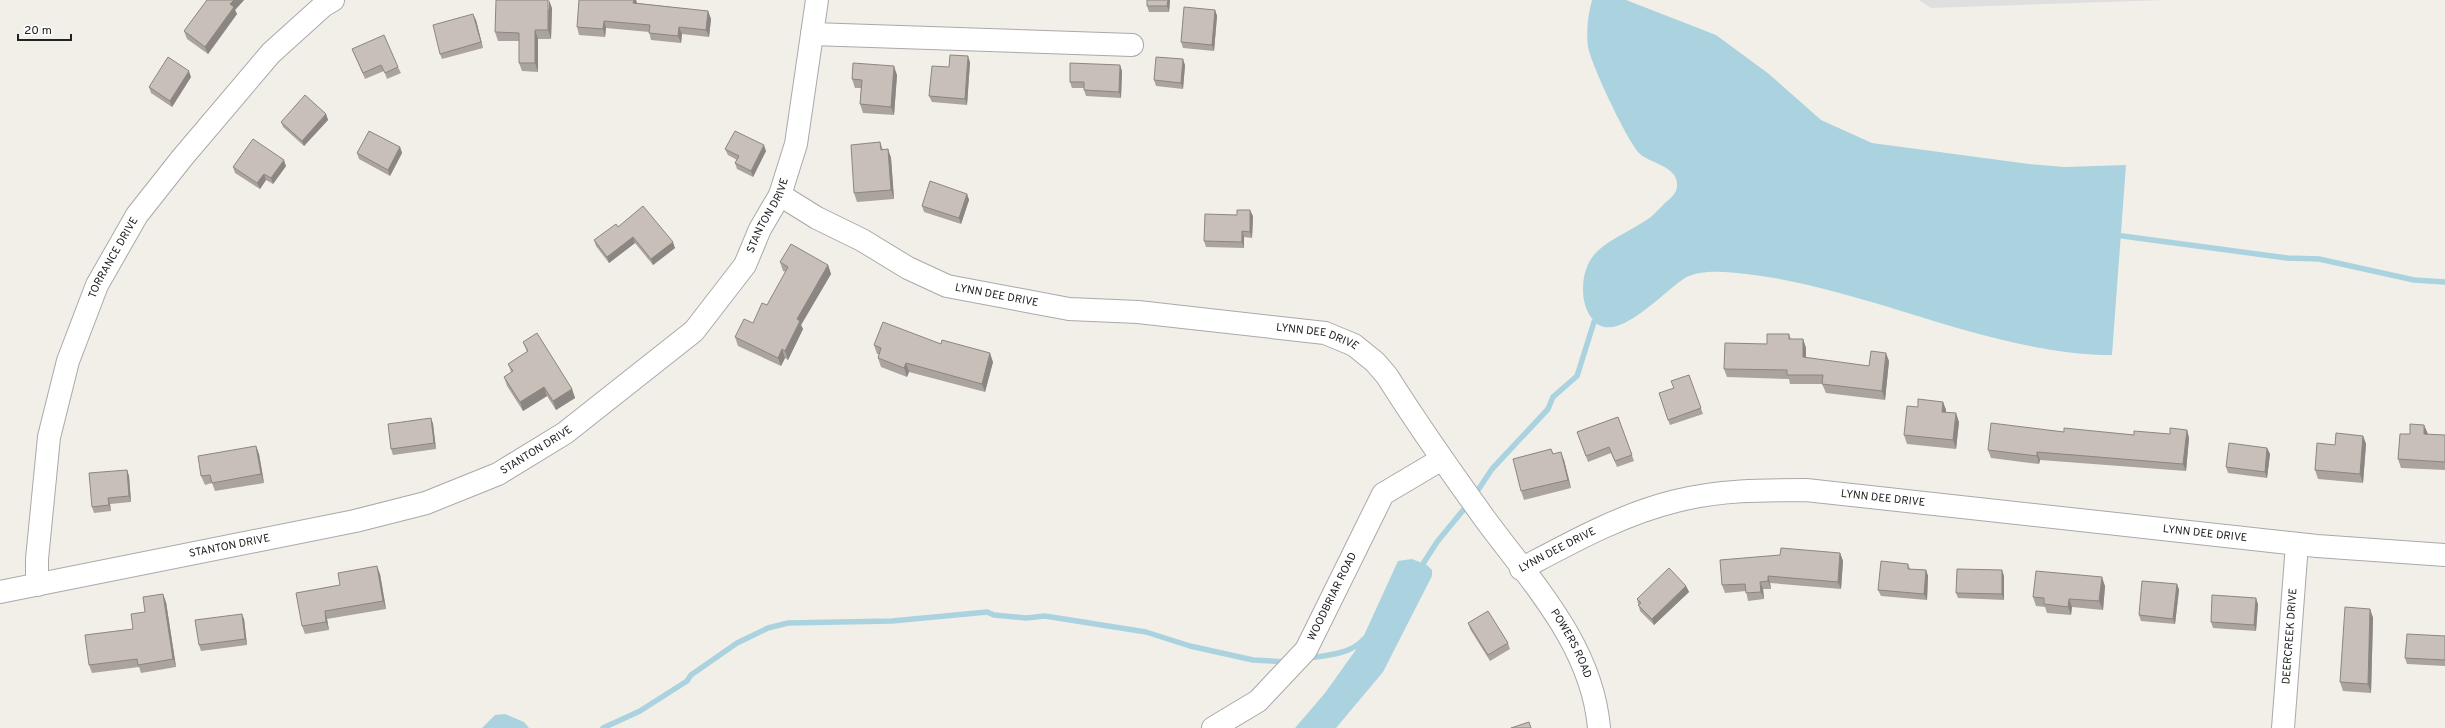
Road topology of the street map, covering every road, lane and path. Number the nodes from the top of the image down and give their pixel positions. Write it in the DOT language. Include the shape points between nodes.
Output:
graph roads {
  1 [pos="333,0"];
  2 [pos="817,0"];
  3 [pos="812,34"];
  4 [pos="1132,45"];
  5 [pos="780,195"];
  6 [pos="1442,459"];
  7 [pos="2297,544"];
  8 [pos="2445,555"];
  9 [pos="1521,569"];
  10 [pos="37,585"];
  11 [pos="0,592"];
  12 [pos="1213,728"];
  13 [pos="1599,728"];
  14 [pos="2283,728"];
  1 -- 10 [label="street, TORRANCE DRIVE" via="271,53 182,158 137,214 97,285 68,361 49,438 37,559"];
  2 -- 3 [label="street, STANTON DRIVE"];
  3 -- 4 [label="street"];
  3 -- 5 [label="street, STANTON DRIVE" via="796,144"];
  5 -- 6 [label="street, LYNN DEE DRIVE" via="908,268 947,286 1069,309 1138,312 1325,333 1354,345 1375,362"];
  5 -- 10 [label="street, STANTON DRIVE" via="760,229 745,265 694,331 565,433 498,474 426,503 355,521 54,579"];
  6 -- 9 [label="street, LYNN DEE DRIVE"];
  6 -- 12 [label="street, WOODBRIAR ROAD" via="1383,494 1306,650 1258,701"];
  7 -- 8 [label="street, LYNN DEE DRIVE"];
  7 -- 9 [label="street, LYNN DEE DRIVE" via="1806,490 1739,490 1676,501 1636,515 1572,542"];
  7 -- 14 [label="street, DEERCREEK DRIVE"];
  9 -- 13 [label="street, POWERS ROAD" via="1543,593 1580,657 1597,705"];
  10 -- 11 [label="street, STANTON DRIVE"];
}
